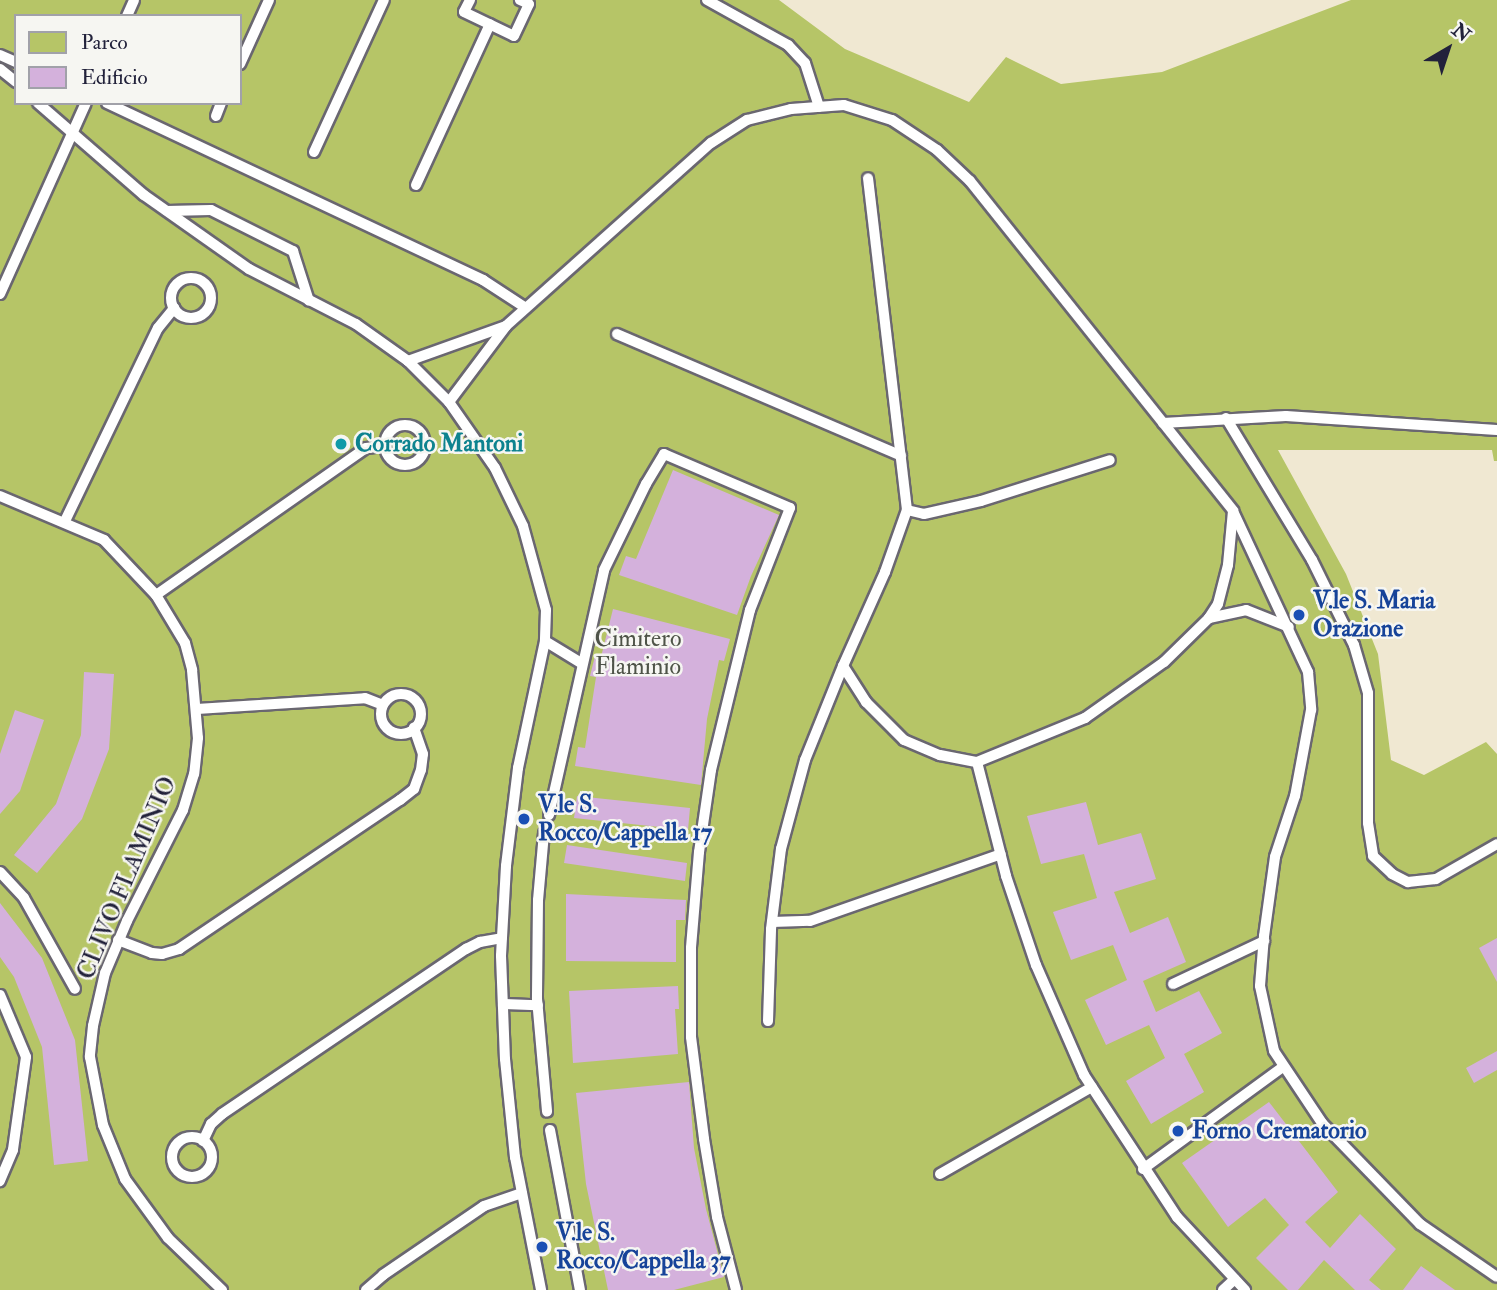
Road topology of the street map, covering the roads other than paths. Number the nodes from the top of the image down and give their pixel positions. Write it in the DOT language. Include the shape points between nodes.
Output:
graph roads {
  1 [pos="269,0"];
  2 [pos="384,0"];
  3 [pos="470,0"];
  4 [pos="520,0"];
  5 [pos="707,0"];
  6 [pos="489,24"];
  7 [pos="242,60"];
  8 [pos="0,69"];
  9 [pos="14,80"];
  10 [pos="40,105"];
  11 [pos="85,105"];
  12 [pos="111,105"];
  13 [pos="220,105"];
  14 [pos="819,107"];
  15 [pos="216,116"];
  16 [pos="73,136"];
  17 [pos="314,152"];
  18 [pos="868,178"];
  19 [pos="416,185"];
  20 [pos="167,211"];
  21 [pos="0,293"];
  22 [pos="309,301"];
  23 [pos="174,308"];
  24 [pos="526,308"];
  25 [pos="506,326"];
  26 [pos="617,334"];
  27 [pos="408,361"];
  28 [pos="449,402"];
  29 [pos="1226,418"];
  30 [pos="1163,423"];
  31 [pos="1497,429"];
  32 [pos="385,446"];
  33 [pos="901,456"];
  34 [pos="1110,460"];
  35 [pos="0,496"];
  36 [pos="907,510"];
  37 [pos="1233,511"];
  38 [pos="65,521"];
  39 [pos="156,595"];
  40 [pos="1209,618"];
  41 [pos="1289,627"];
  42 [pos="545,641"];
  43 [pos="581,663"];
  44 [pos="842,666"];
  45 [pos="383,705"];
  46 [pos="197,709"];
  47 [pos="414,728"];
  48 [pos="977,762"];
  49 [pos="549,815"];
  50 [pos="544,833"];
  51 [pos="1497,844"];
  52 [pos="1000,854"];
  53 [pos="0,872"];
  54 [pos="772,922"];
  55 [pos="502,938"];
  56 [pos="118,940"];
  57 [pos="1264,941"];
  58 [pos="1174,984"];
  59 [pos="75,989"];
  60 [pos="0,995"];
  61 [pos="503,1004"];
  62 [pos="538,1005"];
  63 [pos="768,1021"];
  64 [pos="1283,1067"];
  65 [pos="1092,1087"];
  66 [pos="547,1112"];
  67 [pos="550,1130"];
  68 [pos="203,1141"];
  69 [pos="1143,1170"];
  70 [pos="940,1174"];
  71 [pos="0,1181"];
  72 [pos="522,1192"];
  73 [pos="1497,1277"];
  74 [pos="1235,1279"];
  75 [pos="222,1290"];
  76 [pos="366,1290"];
  77 [pos="541,1290"];
  78 [pos="580,1290"];
  79 [pos="736,1290"];
  80 [pos="1223,1290"];
  81 [pos="1245,1290"];
  1 -- 7 [label="lane"];
  2 -- 17 [label="lane"];
  3 -- 6 [label="lane" via="464,12"];
  4 -- 6 [label="lane" via="529,4 513,36"];
  5 -- 14 [label="lane" via="788,45 805,63"];
  6 -- 19 [label="lane"];
  8 -- 9 [label="lane"];
  10 -- 16 [label="lane"];
  11 -- 16 [label="lane"];
  12 -- 24 [label="lane" via="483,280"];
  13 -- 15 [label="lane"];
  14 -- 24 [label="lane" via="747,120 711,142"];
  14 -- 30 [label="lane" via="844,105 892,120 937,150 970,181"];
  16 -- 20 [label="lane"];
  16 -- 21 [label="lane"];
  18 -- 33 [label="lane"];
  20 -- 22 [label="lane" via="249,269"];
  20 -- 22 [label="lane" via="211,210 293,251"];
  22 -- 27 [label="lane" via="356,324"];
  23 -- 23 [label="lane" via="185,316 198,317 208,309 209,290 201,281 182,281 172,296"];
  23 -- 38 [label="lane" via="158,328"];
  24 -- 25 [label="lane"];
  25 -- 27 [label="lane"];
  25 -- 28 [label="lane"];
  26 -- 33 [label="lane"];
  27 -- 28 [label="lane"];
  28 -- 42 [label="lane" via="495,468 523,526 546,610"];
  29 -- 30 [label="lane"];
  29 -- 31 [label="lane" via="1286,416"];
  29 -- 51 [label="lane" via="1312,560 1354,646 1368,693 1368,823 1373,856 1408,882 1436,879"];
  30 -- 37 [label="lane"];
  32 -- 32 [label="lane" via="390,457 407,465 422,455 425,442 413,427 400,426 389,433"];
  32 -- 39 [label="lane" via="366,448"];
  33 -- 36 [label="lane"];
  34 -- 36 [label="lane" via="981,501 924,514"];
  35 -- 38 [label="lane, CLIVO FLAMINIO"];
  36 -- 44 [label="lane" via="885,572"];
  37 -- 40 [label="lane" via="1228,565 1219,604"];
  37 -- 41 [label="lane"];
  38 -- 39 [label="lane, CLIVO FLAMINIO" via="104,540"];
  39 -- 46 [label="lane, CLIVO FLAMINIO" via="185,643"];
  40 -- 41 [label="lane" via="1246,610"];
  40 -- 48 [label="lane" via="1164,662 1085,719"];
  41 -- 57 [label="lane" via="1308,672 1311,710 1295,796 1275,857"];
  42 -- 43 [label="lane"];
  42 -- 55 [label="lane" via="518,768"];
  43 -- 49 [label="lane"];
  43 -- 79 [label="lane" via="604,570 664,454 790,508 750,610 711,770 691,948 691,1037 704,1139"];
  44 -- 48 [label="lane" via="866,702 904,740 940,755"];
  44 -- 54 [label="lane" via="805,760 780,849"];
  45 -- 46 [label="lane" via="365,698"];
  45 -- 47 [label="lane" via="382,718 389,729 402,733"];
  45 -- 47 [label="lane" via="398,694 415,700 420,718"];
  46 -- 56 [label="lane, CLIVO FLAMINIO" via="194,774 183,810"];
  47 -- 56 [label="lane" via="423,754 421,771 414,789 400,800 178,949 152,953"];
  48 -- 52 [label="lane"];
  50 -- 62 [label="lane" via="538,900"];
  52 -- 54 [label="lane" via="810,921"];
  52 -- 65 [label="lane" via="1036,965"];
  53 -- 59 [label="lane" via="24,898"];
  54 -- 63 [label="lane"];
  55 -- 61 [label="lane"];
  55 -- 68 [label="lane" via="466,949 233,1107 211,1124"];
  56 -- 75 [label="lane, CLIVO FLAMINIO" via="103,982 91,1048 93,1086 103,1125 118,1167 141,1205"];
  57 -- 58 [label="lane"];
  57 -- 64 [label="lane" via="1260,986 1274,1051"];
  60 -- 71 [label="lane" via="26,1057 13,1150"];
  61 -- 62 [label="lane"];
  61 -- 72 [label="lane" via="505,1059"];
  62 -- 66 [label="lane"];
  64 -- 69 [label="lane"];
  64 -- 73 [label="lane" via="1322,1123 1420,1224"];
  65 -- 69 [label="lane"];
  65 -- 70 [label="lane"];
  67 -- 78 [label="lane"];
  68 -- 68 [label="lane" via="185,1139 175,1147 174,1166 183,1175 196,1176 208,1170 211,1151"];
  69 -- 74 [label="lane" via="1177,1217"];
  72 -- 76 [label="lane" via="484,1206"];
  72 -- 77 [label="lane"];
  74 -- 80 [label="lane"];
  74 -- 81 [label="lane"];
}
